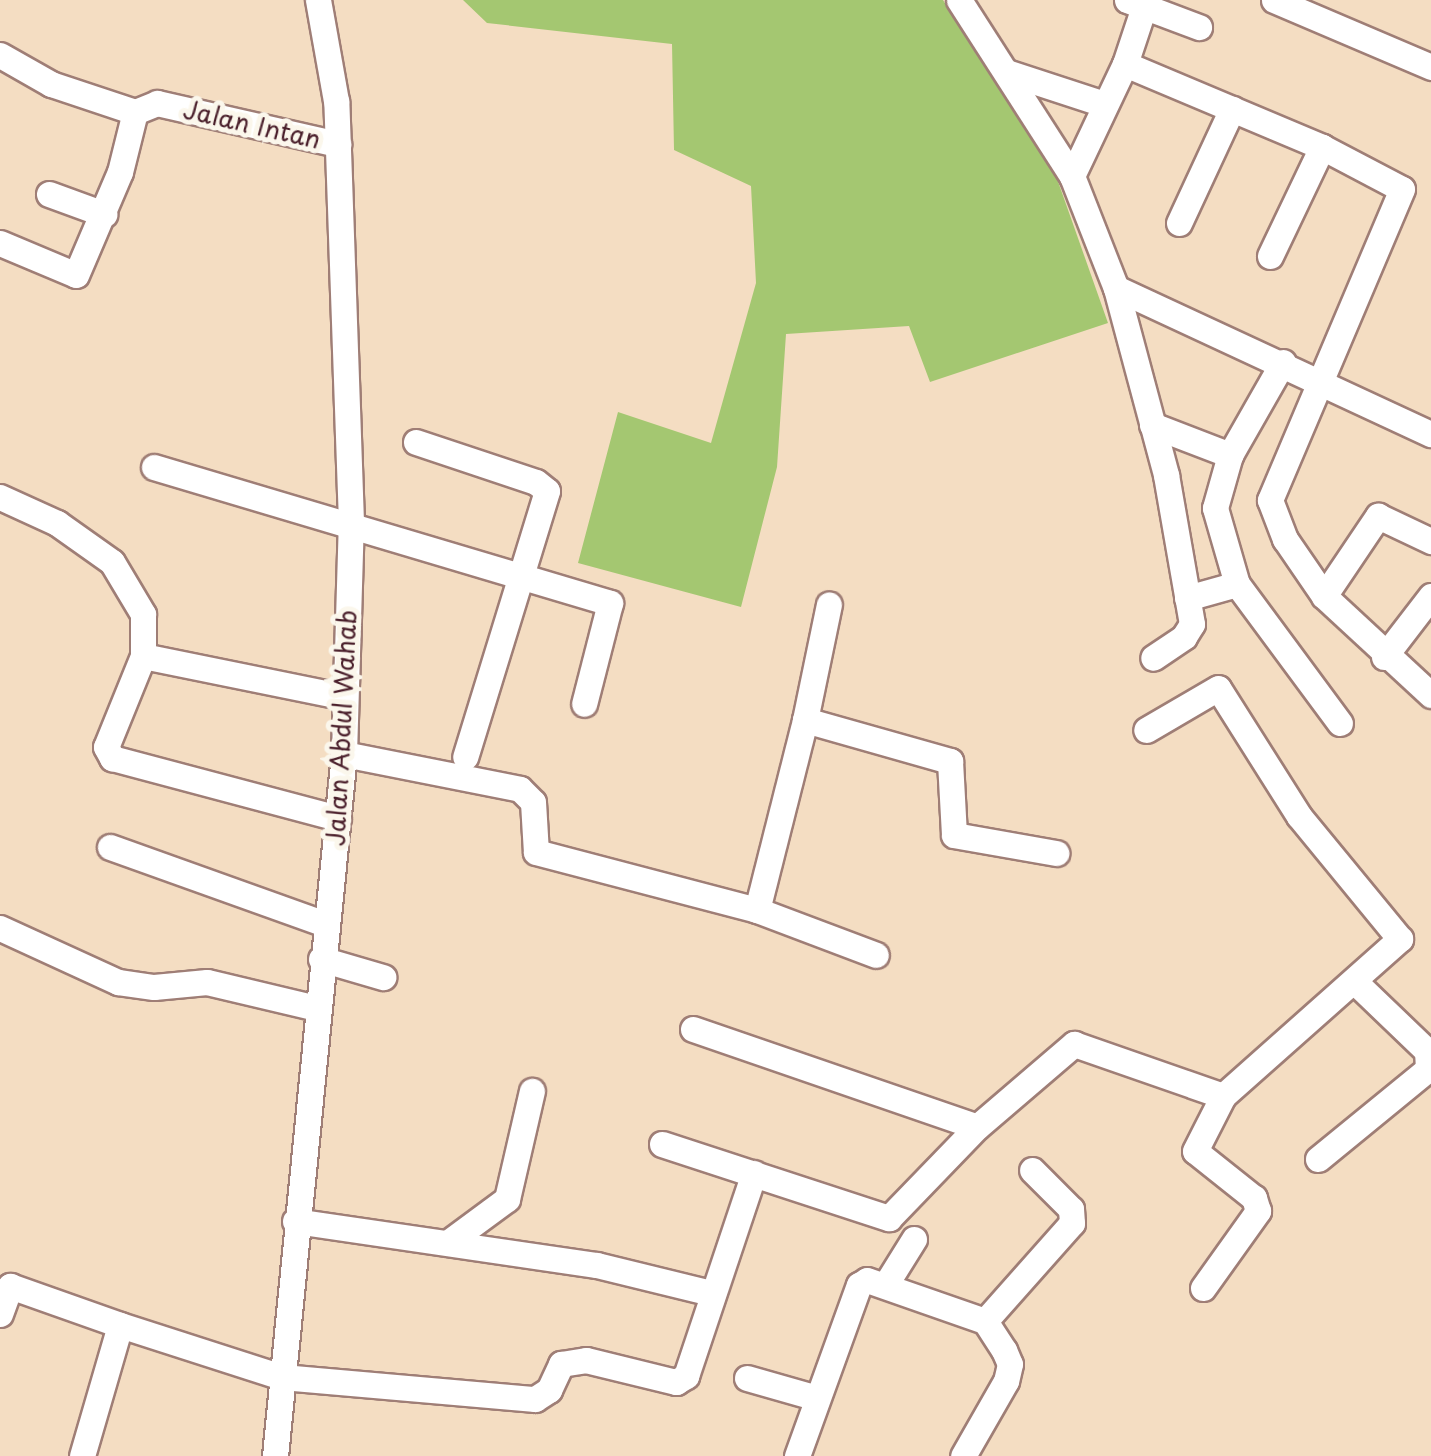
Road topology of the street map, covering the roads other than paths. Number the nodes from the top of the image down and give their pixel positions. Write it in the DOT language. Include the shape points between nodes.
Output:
graph roads {
  1 [pos="318,0"];
  2 [pos="960,0"];
  3 [pos="1274,0"];
  4 [pos="1135,3"];
  5 [pos="1198,27"];
  6 [pos="0,55"];
  7 [pos="1125,64"];
  8 [pos="1431,67"];
  9 [pos="1006,72"];
  10 [pos="1104,104"];
  11 [pos="1232,109"];
  12 [pos="135,112"];
  13 [pos="338,144"];
  14 [pos="1322,147"];
  15 [pos="1072,176"];
  16 [pos="49,194"];
  17 [pos="104,214"];
  18 [pos="1180,223"];
  19 [pos="0,244"];
  20 [pos="1270,256"];
  21 [pos="1116,288"];
  22 [pos="1284,362"];
  23 [pos="1322,384"];
  24 [pos="1152,425"];
  25 [pos="1431,434"];
  26 [pos="416,442"];
  27 [pos="1230,455"];
  28 [pos="154,467"];
  29 [pos="0,497"];
  30 [pos="351,522"];
  31 [pos="1431,541"];
  32 [pos="523,578"];
  33 [pos="1237,584"];
  34 [pos="1324,596"];
  35 [pos="1431,596"];
  36 [pos="1187,598"];
  37 [pos="829,604"];
  38 [pos="143,656"];
  39 [pos="1384,656"];
  40 [pos="1153,658"];
  41 [pos="1431,695"];
  42 [pos="345,697"];
  43 [pos="584,704"];
  44 [pos="805,720"];
  45 [pos="1340,723"];
  46 [pos="1146,730"];
  47 [pos="344,754"];
  48 [pos="465,757"];
  49 [pos="338,818"];
  50 [pos="110,846"];
  51 [pos="1056,853"];
  52 [pos="757,910"];
  53 [pos="326,924"];
  54 [pos="0,928"];
  55 [pos="876,956"];
  56 [pos="321,958"];
  57 [pos="383,977"];
  58 [pos="1355,982"];
  59 [pos="316,1008"];
  60 [pos="693,1029"];
  61 [pos="532,1092"];
  62 [pos="1223,1096"];
  63 [pos="977,1127"];
  64 [pos="662,1144"];
  65 [pos="1318,1158"];
  66 [pos="1032,1170"];
  67 [pos="754,1173"];
  68 [pos="296,1221"];
  69 [pos="914,1238"];
  70 [pos="450,1242"];
  71 [pos="5,1284"];
  72 [pos="886,1284"];
  73 [pos="1203,1288"];
  74 [pos="711,1292"];
  75 [pos="0,1314"];
  76 [pos="985,1321"];
  77 [pos="120,1326"];
  78 [pos="282,1376"];
  79 [pos="747,1378"];
  80 [pos="817,1398"];
  81 [pos="82,1456"];
  82 [pos="275,1456"];
  83 [pos="797,1456"];
  84 [pos="963,1456"];
  1 -- 13 [label="street, Jalan Abdul Wahab"];
  2 -- 9 [label="street"];
  3 -- 8 [label="street"];
  4 -- 5 [label="street"];
  4 -- 7 [label="street"];
  6 -- 12 [label="street, Jalan Intan" via="51,84"];
  7 -- 10 [label="street"];
  7 -- 11 [label="street"];
  9 -- 10 [label="street"];
  9 -- 15 [label="street"];
  10 -- 15 [label="street"];
  11 -- 14 [label="street"];
  11 -- 18 [label="street"];
  12 -- 13 [label="street, Jalan Intan" via="157,103"];
  12 -- 17 [label="street"];
  13 -- 30 [label="street, Jalan Abdul Wahab"];
  14 -- 20 [label="street"];
  14 -- 23 [label="street" via="1397,183 1402,196"];
  15 -- 21 [label="street"];
  16 -- 17 [label="street"];
  17 -- 19 [label="street" via="76,275"];
  21 -- 22 [label="street"];
  21 -- 24 [label="street"];
  22 -- 23 [label="street"];
  22 -- 27 [label="street"];
  23 -- 25 [label="street"];
  23 -- 34 [label="street" via="1270,500 1285,539"];
  24 -- 27 [label="street"];
  24 -- 36 [label="street"];
  26 -- 32 [label="street" via="544,486 547,498"];
  27 -- 33 [label="street" via="1216,508"];
  28 -- 30 [label="street"];
  29 -- 38 [label="street" via="57,523 112,562 143,614"];
  30 -- 32 [label="street"];
  30 -- 42 [label="street, Jalan Abdul Wahab"];
  31 -- 34 [label="street" via="1384,506"];
  32 -- 43 [label="street" via="612,607"];
  32 -- 48 [label="street"];
  33 -- 36 [label="street"];
  33 -- 45 [label="street"];
  34 -- 39 [label="street"];
  35 -- 39 [label="street"];
  36 -- 40 [label="street" via="1188,632"];
  37 -- 44 [label="street"];
  38 -- 42 [label="street"];
  38 -- 49 [label="street" via="106,747 112,758"];
  39 -- 41 [label="street"];
  42 -- 47 [label="street, Jalan Abdul Wahab"];
  44 -- 51 [label="street" via="950,761 954,836"];
  44 -- 52 [label="street"];
  46 -- 58 [label="street" via="1218,688 1299,816 1400,939"];
  47 -- 49 [label="street, Jalan Abdul Wahab"];
  47 -- 52 [label="street" via="520,789 533,802 536,852"];
  49 -- 53 [label="street, Jalan Abdul Wahab"];
  50 -- 53 [label="street"];
  52 -- 55 [label="street"];
  53 -- 56 [label="street, Jalan Abdul Wahab"];
  54 -- 59 [label="street" via="118,982 207,982"];
  56 -- 57 [label="street"];
  56 -- 59 [label="street, Jalan Abdul Wahab"];
  58 -- 62 [label="street" via="1311,1013"];
  58 -- 65 [label="street" via="1427,1051 1428,1069"];
  59 -- 68 [label="street, Jalan Abdul Wahab"];
  60 -- 63 [label="street"];
  61 -- 70 [label="street" via="507,1199"];
  62 -- 63 [label="street" via="1074,1044"];
  62 -- 73 [label="street" via="1195,1152 1254,1198 1258,1211"];
  63 -- 67 [label="street" via="889,1218"];
  64 -- 67 [label="street"];
  66 -- 76 [label="street" via="1071,1210 1072,1223"];
  67 -- 74 [label="street"];
  68 -- 70 [label="street"];
  68 -- 78 [label="street, Jalan Abdul Wahab"];
  69 -- 72 [label="street"];
  70 -- 74 [label="street"];
  71 -- 75 [label="street"];
  71 -- 77 [label="street"];
  72 -- 76 [label="street"];
  72 -- 80 [label="street" via="867,1280 858,1286"];
  74 -- 78 [label="street" via="686,1376 676,1382 586,1360 560,1364 549,1390 535,1399"];
  76 -- 84 [label="street" via="1010,1364"];
  77 -- 78 [label="street"];
  77 -- 81 [label="street"];
  78 -- 82 [label="street, Jalan Abdul Wahab"];
  79 -- 80 [label="street"];
  80 -- 83 [label="street"];
}
